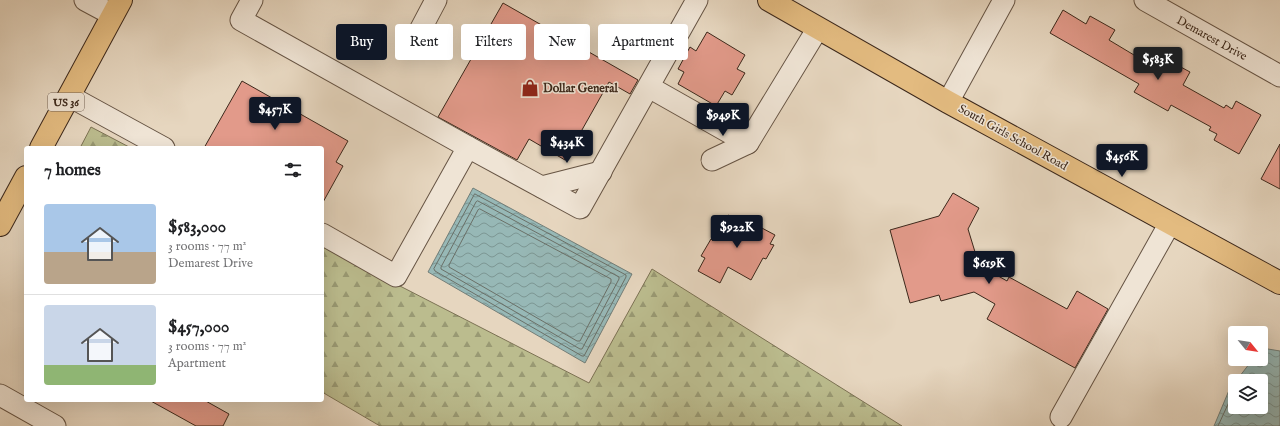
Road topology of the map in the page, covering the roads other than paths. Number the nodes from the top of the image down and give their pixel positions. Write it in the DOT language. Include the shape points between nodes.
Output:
graph roads {
  1 [pos="85,0"];
  2 [pos="252,0"];
  3 [pos="436,0"];
  4 [pos="697,0"];
  5 [pos="769,0"];
  6 [pos="1004,0"];
  7 [pos="1145,0"];
  8 [pos="117,7"];
  9 [pos="423,24"];
  10 [pos="818,28"];
  11 [pos="1280,76"];
  12 [pos="649,86"];
  13 [pos="69,96"];
  14 [pos="948,102"];
  15 [pos="748,143"];
  16 [pos="42,146"];
  17 [pos="160,146"];
  18 [pos="468,147"];
  19 [pos="712,160"];
  20 [pos="601,172"];
  21 [pos="24,180"];
  22 [pos="542,187"];
  23 [pos="1170,223"];
  24 [pos="0,225"];
  25 [pos="324,235"];
  26 [pos="1280,283"];
  27 [pos="0,395"];
  28 [pos="1061,417"];
  29 [pos="55,426"];
  1 -- 8 [label="street"];
  2 -- 18 [label="street" via="241,20"];
  3 -- 9 [label="street"];
  4 -- 12 [label="street"];
  5 -- 10 [label="main road, South Girls School Road"];
  6 -- 14 [label="street"];
  7 -- 11 [label="street, Demarest Drive"];
  8 -- 13 [label="main road, US 36"];
  10 -- 14 [label="main road, South Girls School Road"];
  10 -- 15 [label="street"];
  12 -- 15 [label="street"];
  12 -- 20 [label="street"];
  13 -- 16 [label="main road, US 36"];
  13 -- 17 [label="street"];
  14 -- 23 [label="main road, South Girls School Road"];
  15 -- 19 [label="street"];
  18 -- 22 [label="street"];
  18 -- 25 [label="street" via="396,276"];
  20 -- 22 [label="street"];
  20 -- 22 [label="street" via="580,208"];
  21 -- 24 [label="main road"];
  23 -- 26 [label="main road, South Girls School Road"];
  23 -- 28 [label="street"];
  27 -- 29 [label="street"];
}
